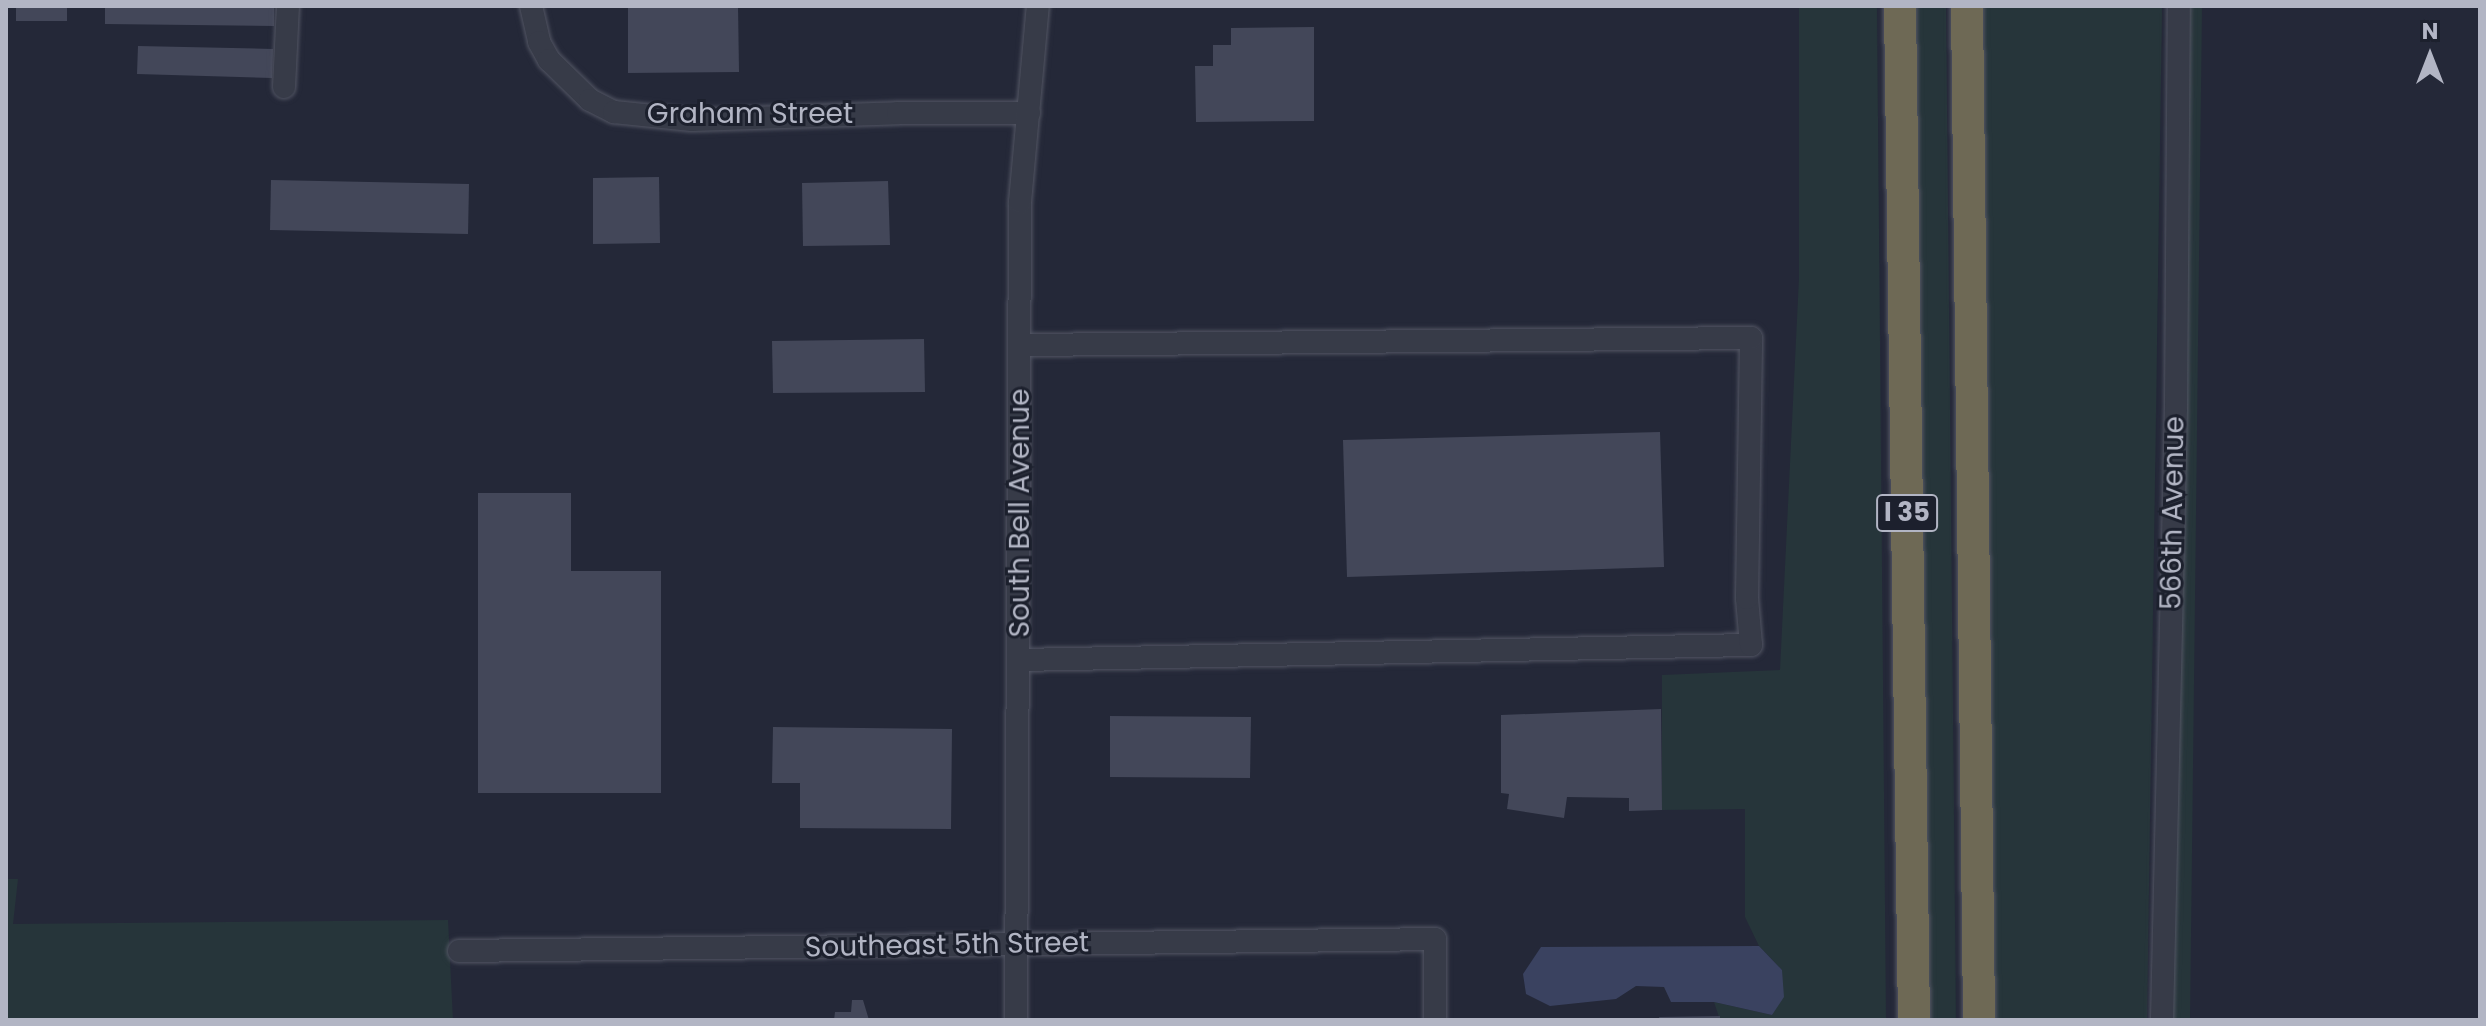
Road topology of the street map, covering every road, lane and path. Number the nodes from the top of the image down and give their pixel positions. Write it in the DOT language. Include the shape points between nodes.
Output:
graph roads {
  1 [pos="288,6"];
  2 [pos="531,6"];
  3 [pos="1038,6"];
  4 [pos="1900,6"];
  5 [pos="1967,6"];
  6 [pos="2179,6"];
  7 [pos="284,87"];
  8 [pos="1029,113"];
  9 [pos="1020,345"];
  10 [pos="1020,660"];
  11 [pos="1016,944"];
  12 [pos="459,951"];
  13 [pos="1016,1020"];
  14 [pos="1435,1020"];
  15 [pos="1914,1020"];
  16 [pos="1979,1020"];
  17 [pos="2162,1020"];
  1 -- 7 [label="street"];
  2 -- 8 [label="street, Graham Street" via="549,60 590,100 614,112 692,120"];
  3 -- 8 [label="street, South Bell Avenue"];
  4 -- 15 [label="highway, I 35"];
  5 -- 16 [label="highway, I 35"];
  6 -- 17 [label="street, 566th Avenue"];
  8 -- 9 [label="street, South Bell Avenue" via="1020,202"];
  9 -- 10 [label="street, South Bell Avenue"];
  9 -- 10 [label="street" via="1751,338 1751,645"];
  10 -- 11 [label="street, South Bell Avenue"];
  11 -- 12 [label="street, Southeast 5th Street"];
  11 -- 13 [label="street, South Bell Avenue"];
  11 -- 14 [label="street, Southeast 5th Street" via="1435,939"];
}
